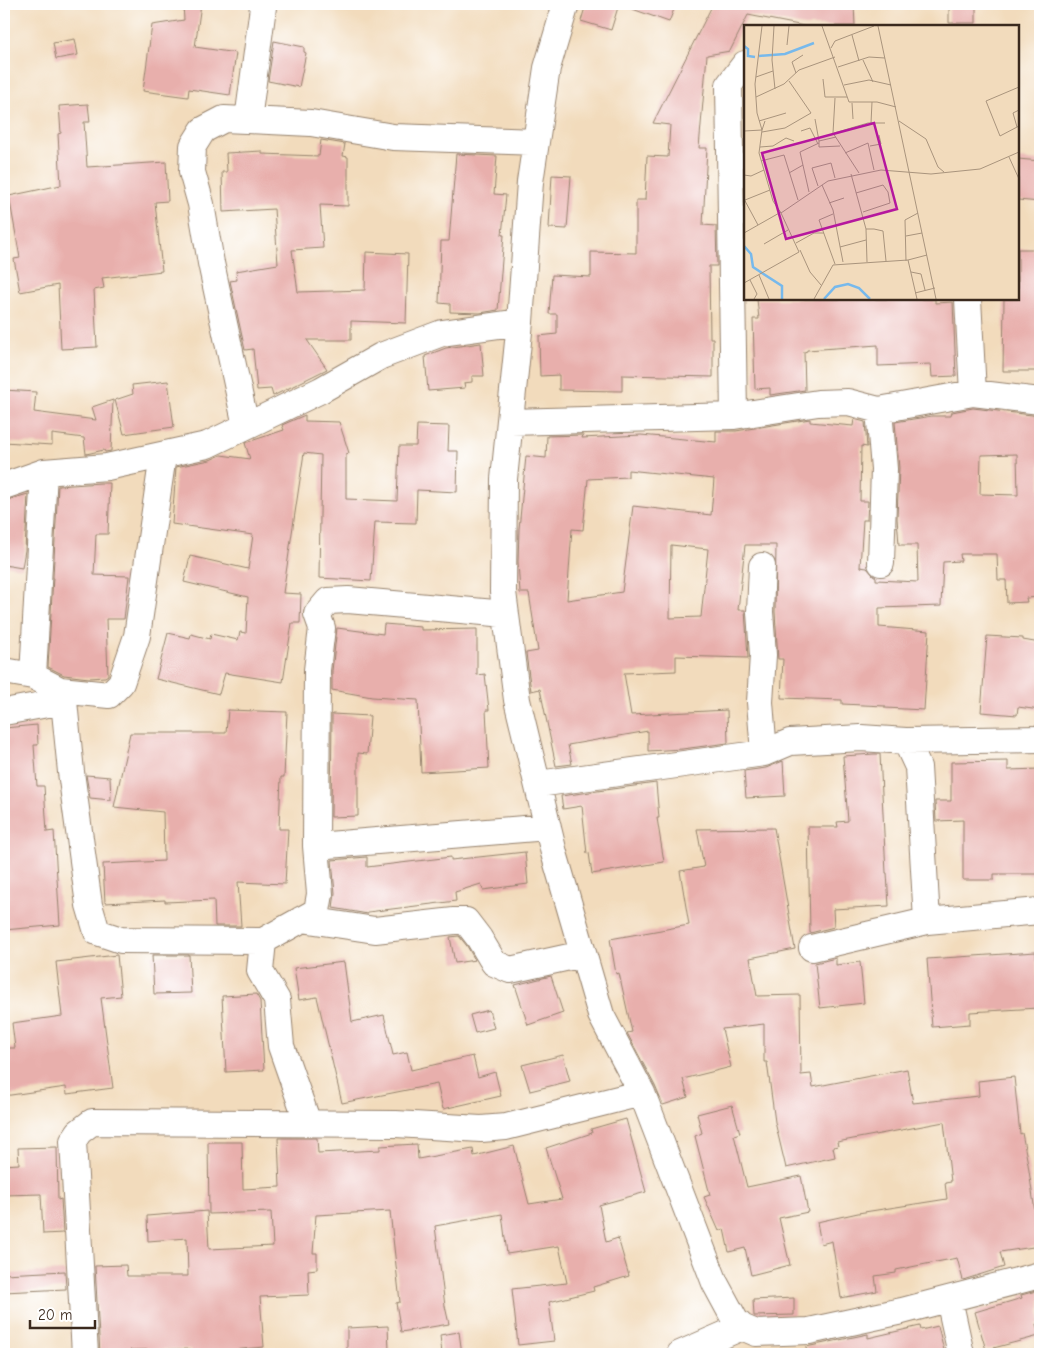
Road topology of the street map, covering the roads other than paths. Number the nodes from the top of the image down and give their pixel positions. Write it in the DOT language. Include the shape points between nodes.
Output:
graph roads {
  1 [pos="262,4"];
  2 [pos="566,4"];
  3 [pos="744,65"];
  4 [pos="248,120"];
  5 [pos="536,142"];
  6 [pos="968,300"];
  7 [pos="520,322"];
  8 [pos="973,392"];
  9 [pos="1040,401"];
  10 [pos="879,410"];
  11 [pos="734,416"];
  12 [pos="510,422"];
  13 [pos="246,426"];
  14 [pos="163,455"];
  15 [pos="44,472"];
  16 [pos="4,486"];
  17 [pos="881,563"];
  18 [pos="762,566"];
  19 [pos="506,614"];
  20 [pos="4,671"];
  21 [pos="33,676"];
  22 [pos="62,695"];
  23 [pos="4,712"];
  24 [pos="1040,739"];
  25 [pos="906,740"];
  26 [pos="764,753"];
  27 [pos="538,784"];
  28 [pos="548,827"];
  29 [pos="316,846"];
  30 [pos="1040,911"];
  31 [pos="302,919"];
  32 [pos="927,921"];
  33 [pos="263,940"];
  34 [pos="812,948"];
  35 [pos="583,954"];
  36 [pos="642,1093"];
  37 [pos="308,1123"];
  38 [pos="1040,1275"];
  39 [pos="949,1299"];
  40 [pos="734,1338"];
  41 [pos="85,1354"];
  42 [pos="680,1354"];
  43 [pos="961,1354"];
  1 -- 4 [label="street"];
  2 -- 5 [label="street" via="547,68"];
  3 -- 11 [label="street" via="729,85"];
  4 -- 5 [label="street" via="310,123 392,137"];
  4 -- 13 [label="street" via="224,119 203,130 193,146 192,172"];
  5 -- 7 [label="street"];
  6 -- 8 [label="street"];
  7 -- 12 [label="street"];
  7 -- 13 [label="street" via="442,332 381,356 321,390"];
  8 -- 9 [label="street"];
  8 -- 10 [label="street"];
  10 -- 11 [label="street" via="848,402 818,402"];
  10 -- 17 [label="street" via="884,469"];
  11 -- 12 [label="street"];
  12 -- 19 [label="street" via="504,479 503,592"];
  13 -- 14 [label="street" via="206,445"];
  14 -- 15 [label="street" via="107,467"];
  14 -- 22 [label="street" via="137,636 121,683 109,694"];
  15 -- 16 [label="street"];
  15 -- 21 [label="street"];
  18 -- 26 [label="street" via="760,702"];
  19 -- 27 [label="street" via="517,700"];
  19 -- 29 [label="street" via="348,600 328,602 318,614 322,628 317,670"];
  20 -- 21 [label="street"];
  21 -- 22 [label="street"];
  22 -- 23 [label="street"];
  22 -- 33 [label="street" via="89,905 97,932 121,940"];
  24 -- 25 [label="street"];
  25 -- 26 [label="street" via="861,738 790,742"];
  25 -- 32 [label="street" via="918,767"];
  26 -- 27 [label="street"];
  27 -- 28 [label="street"];
  28 -- 29 [label="street"];
  28 -- 35 [label="street"];
  29 -- 31 [label="street" via="320,894 317,911"];
  30 -- 32 [label="street"];
  31 -- 33 [label="street"];
  31 -- 35 [label="street" via="375,930 466,921 494,963 510,970"];
  32 -- 34 [label="street"];
  33 -- 37 [label="street" via="260,971 277,1000 281,1046"];
  35 -- 36 [label="street" via="601,1015"];
  36 -- 37 [label="street" via="506,1127 481,1129"];
  36 -- 40 [label="street" via="715,1283 735,1320"];
  37 -- 41 [label="street" via="92,1122 78,1132 73,1141 73,1154"];
  38 -- 39 [label="street"];
  39 -- 40 [label="street" via="810,1332"];
  39 -- 43 [label="street"];
  40 -- 42 [label="street"];
}
